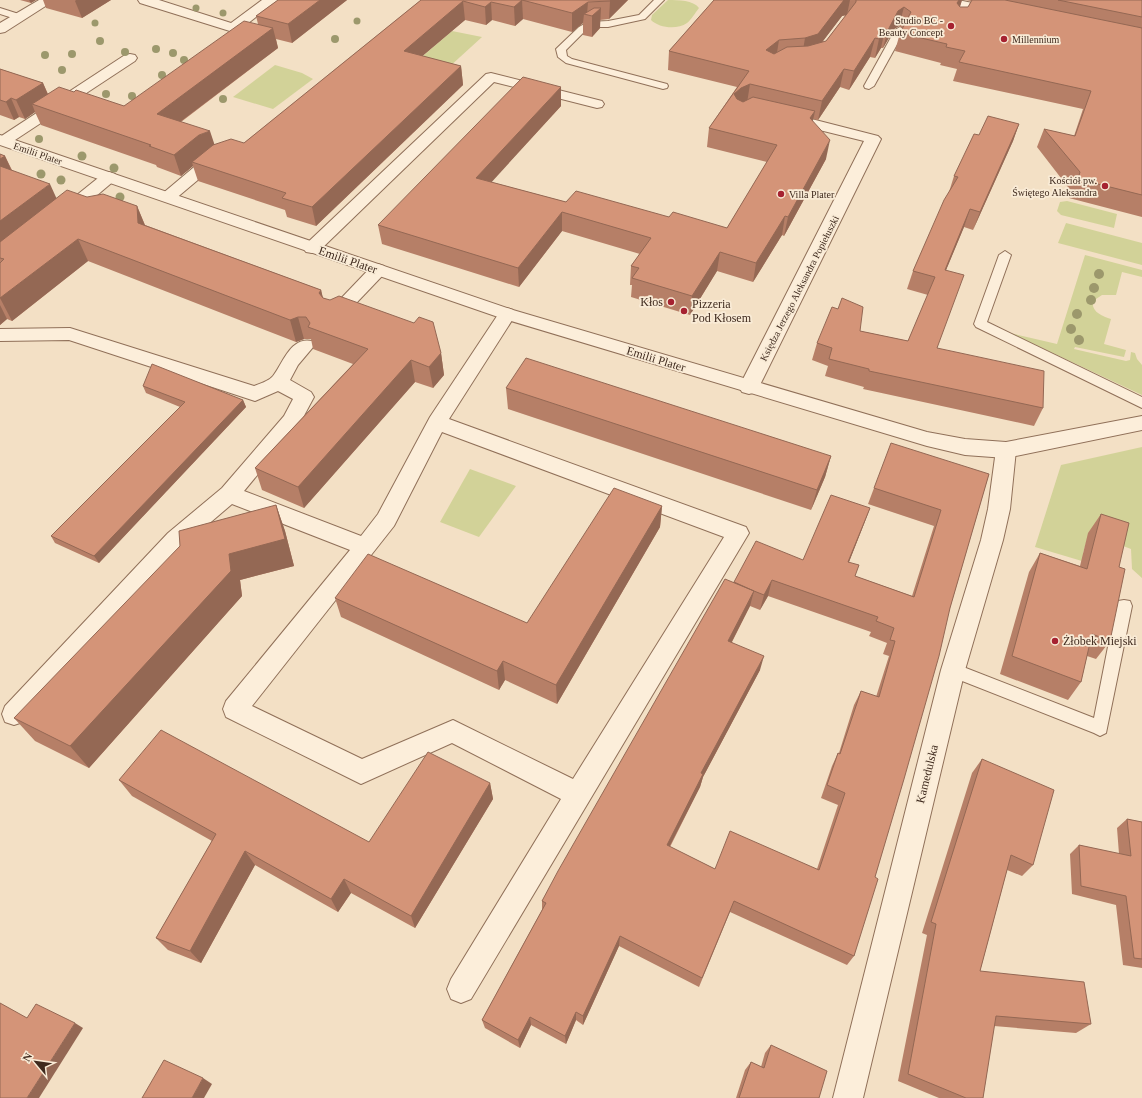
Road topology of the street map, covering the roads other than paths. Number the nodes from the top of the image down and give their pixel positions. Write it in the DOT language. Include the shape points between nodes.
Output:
graph roads {
  1 [pos="48,0"];
  2 [pos="145,0"];
  3 [pos="271,0"];
  4 [pos="659,0"];
  5 [pos="938,0"];
  6 [pos="0,11"];
  7 [pos="1010,15"];
  8 [pos="19,17"];
  9 [pos="0,29"];
  10 [pos="900,30"];
  11 [pos="130,58"];
  12 [pos="663,86"];
  13 [pos="869,86"];
  14 [pos="597,104"];
  15 [pos="771,114"];
  16 [pos="2,141"];
  17 [pos="234,152"];
  18 [pos="109,177"];
  19 [pos="168,197"];
  20 [pos="51,224"];
  21 [pos="312,248"];
  22 [pos="1005,255"];
  23 [pos="378,270"];
  24 [pos="507,314"];
  25 [pos="335,315"];
  26 [pos="0,335"];
  27 [pos="305,346"];
  28 [pos="278,382"];
  29 [pos="749,387"];
  30 [pos="1142,404"];
  31 [pos="437,422"];
  32 [pos="1142,423"];
  33 [pos="1006,450"];
  34 [pos="229,494"];
  35 [pos="364,546"];
  36 [pos="1124,606"];
  37 [pos="953,670"];
  38 [pos="14,714"];
  39 [pos="578,795"];
  40 [pos="461,989"];
  41 [pos="848,1098"];
  1 -- 8 [label="street"];
  2 -- 3 [label="street" via="233,28"];
  4 -- 12 [label="lane" via="642,17 608,24 591,24 560,49 569,61"];
  5 -- 7 [label="street" via="964,11"];
  6 -- 8 [label="lane"];
  8 -- 9 [label="street"];
  10 -- 13 [label="lane"];
  11 -- 16 [label="street"];
  14 -- 21 [label="street, Emilii Plater" via="491,77"];
  15 -- 29 [label="street, Księdza Jerzego Aleksandra Popiełuszki" via="873,140"];
  16 -- 18 [label="street, Emilii Plater"];
  17 -- 19 [label="street" via="212,160"];
  18 -- 19 [label="street, Emilii Plater"];
  18 -- 20 [label="street"];
  19 -- 21 [label="street, Emilii Plater"];
  21 -- 23 [label="street, Emilii Plater"];
  22 -- 30 [label="lane" via="980,324"];
  23 -- 24 [label="street, Emilii Plater"];
  23 -- 25 [label="street"];
  24 -- 29 [label="street, Emilii Plater"];
  24 -- 31 [label="street"];
  26 -- 28 [label="street" via="70,334 255,394"];
  27 -- 28 [label="street"];
  28 -- 34 [label="street" via="304,397 292,420"];
  29 -- 33 [label="street, Emilii Plater" via="927,439 965,447"];
  31 -- 35 [label="street" via="386,520"];
  31 -- 39 [label="street" via="738,533"];
  32 -- 33 [label="street, Emilii Plater"];
  33 -- 37 [label="street, Kamedulska" via="999,509 992,540"];
  34 -- 35 [label="street"];
  34 -- 38 [label="street" via="176,539"];
  35 -- 39 [label="street" via="235,709 361,772 453,731"];
  36 -- 37 [label="lane" via="1100,728"];
  37 -- 41 [label="street, Kamedulska"];
  39 -- 40 [label="street"];
}
